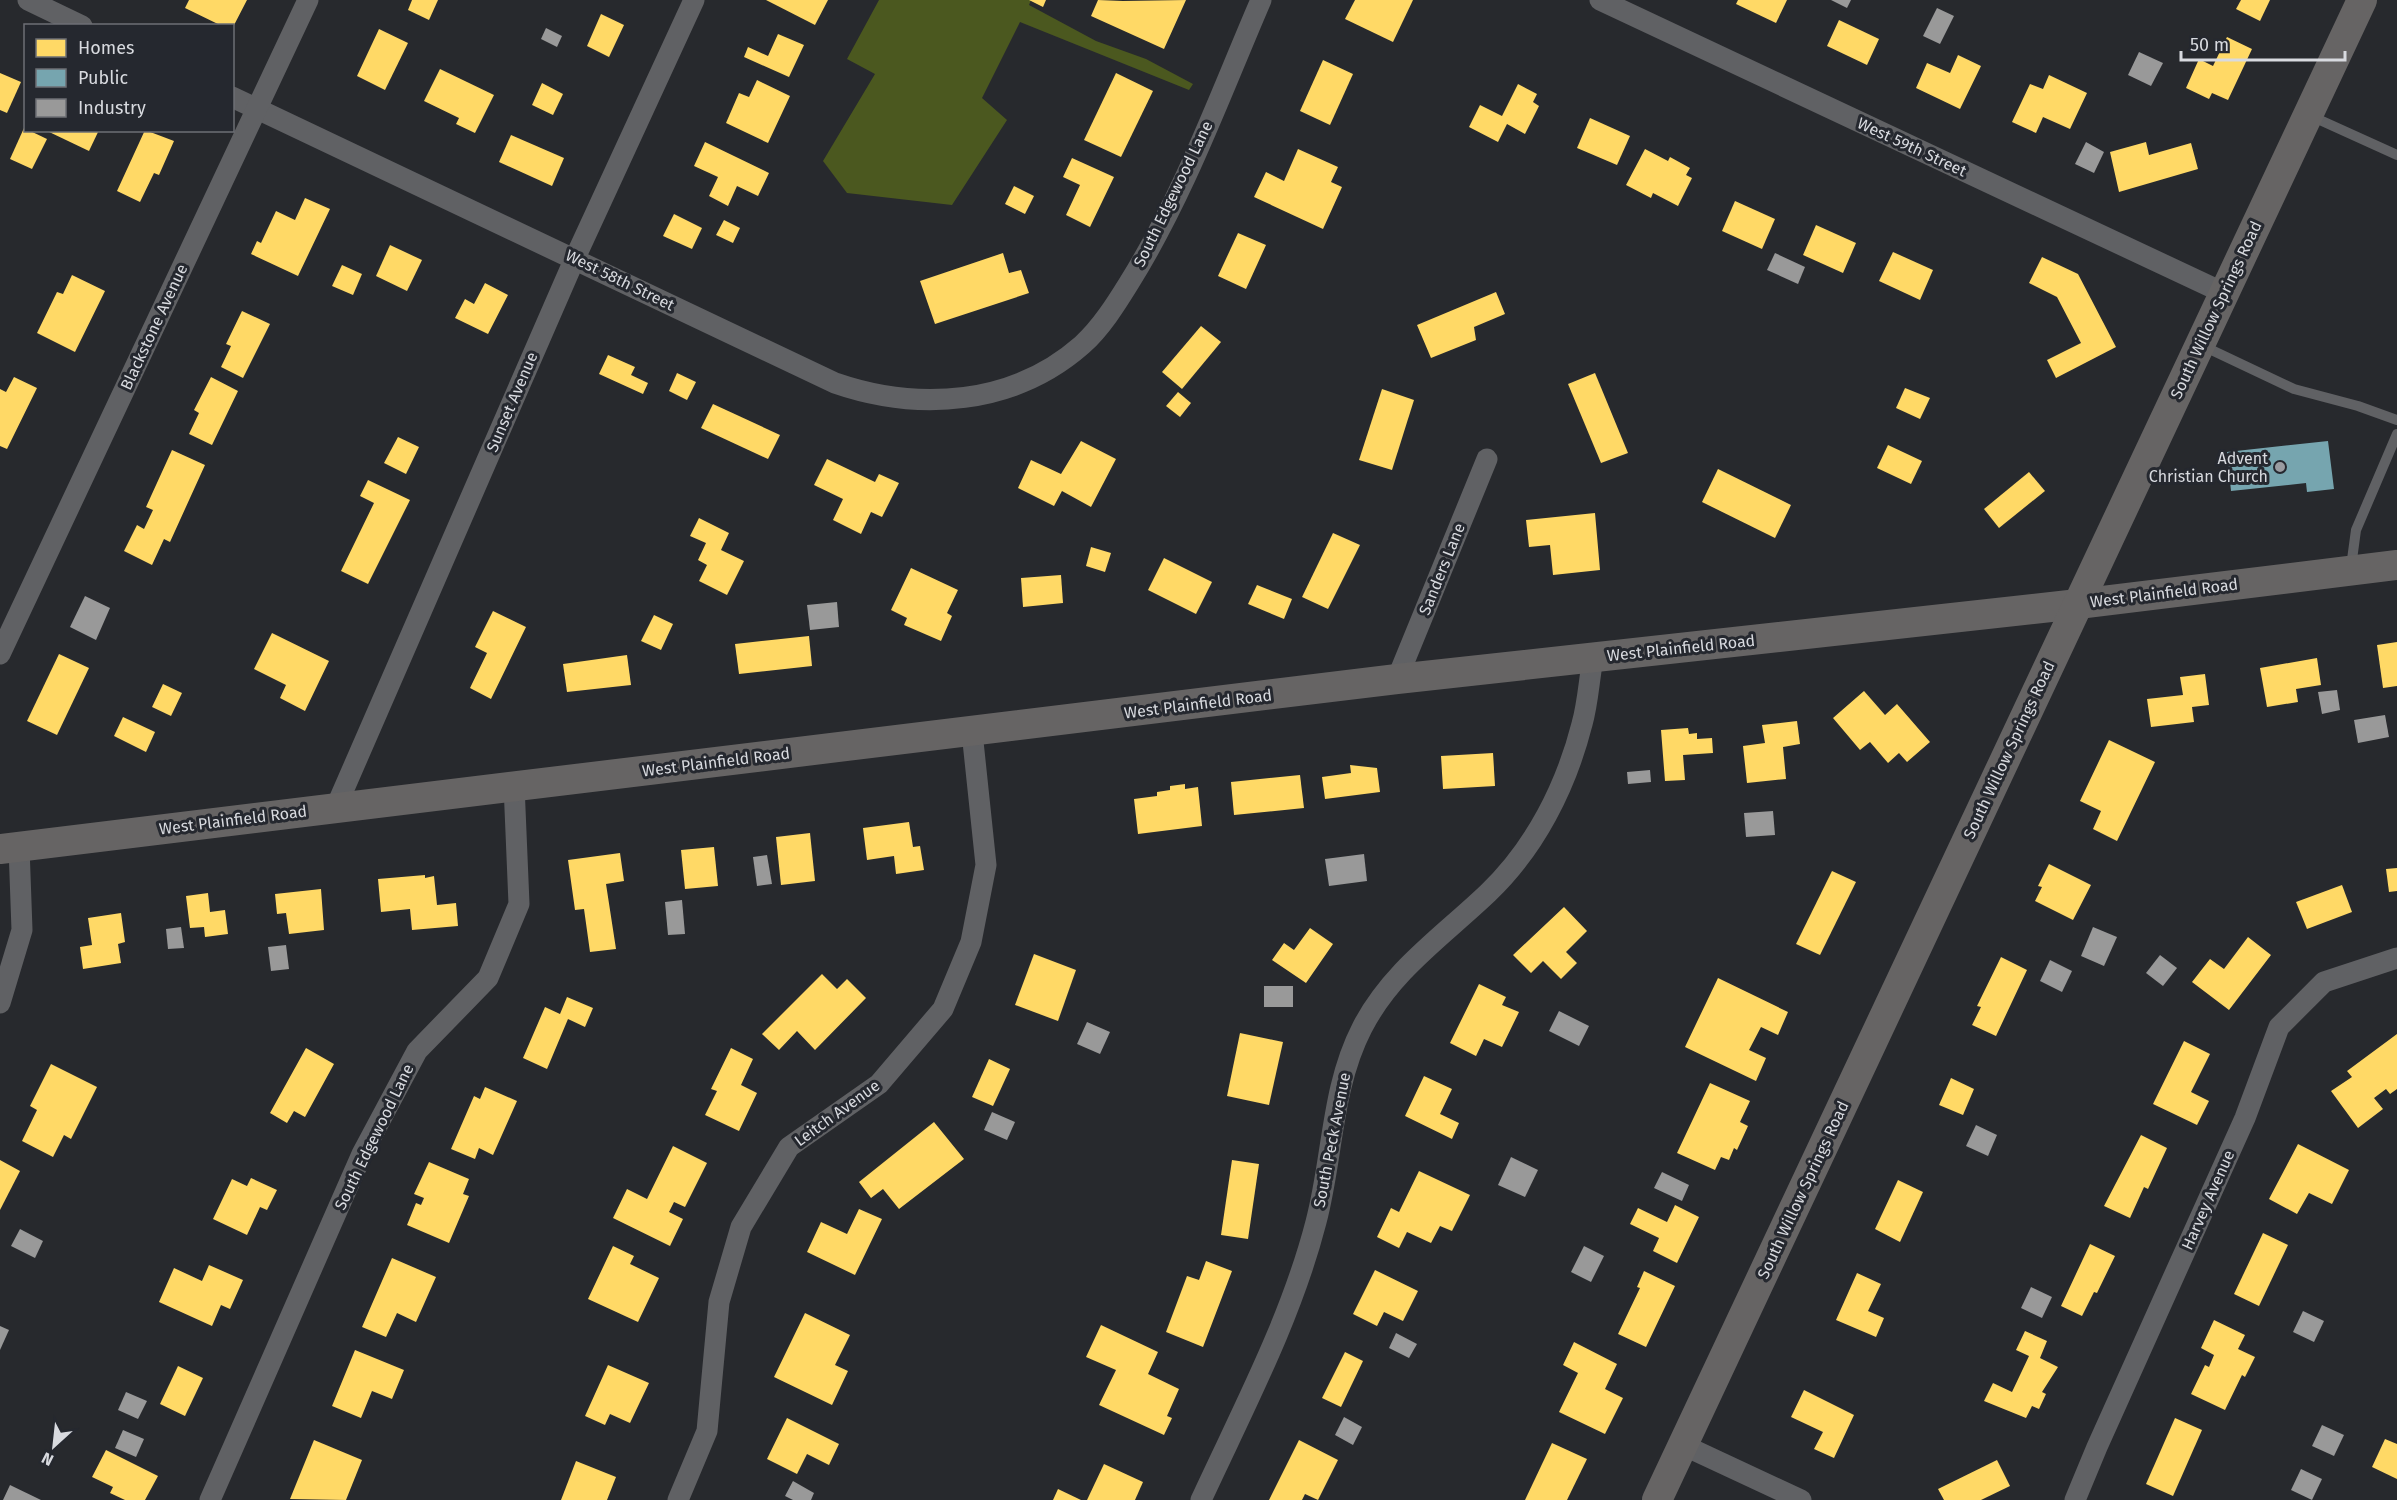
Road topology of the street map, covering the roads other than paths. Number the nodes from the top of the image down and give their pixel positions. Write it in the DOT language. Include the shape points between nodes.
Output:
graph roads {
  1 [pos="28,0"];
  2 [pos="308,0"];
  3 [pos="694,0"];
  4 [pos="1262,0"];
  5 [pos="1600,0"];
  6 [pos="2362,0"];
  7 [pos="78,24"];
  8 [pos="234,98"];
  9 [pos="257,109"];
  10 [pos="2308,114"];
  11 [pos="2397,155"];
  12 [pos="575,258"];
  13 [pos="2224,293"];
  14 [pos="2200,345"];
  15 [pos="1021,384"];
  16 [pos="2397,420"];
  17 [pos="2397,434"];
  18 [pos="1487,459"];
  19 [pos="2397,565"];
  20 [pos="2351,570"];
  21 [pos="2078,604"];
  22 [pos="0,654"];
  23 [pos="1593,658"];
  24 [pos="1397,679"];
  25 [pos="972,732"];
  26 [pos="514,785"];
  27 [pos="336,807"];
  28 [pos="10,848"];
  29 [pos="2397,958"];
  30 [pos="0,1003"];
  31 [pos="1683,1445"];
  32 [pos="210,1500"];
  33 [pos="678,1500"];
  34 [pos="1202,1500"];
  35 [pos="1657,1500"];
  36 [pos="1801,1500"];
  37 [pos="2075,1500"];
  1 -- 7 [label="street"];
  2 -- 9 [label="street, Blackstone Avenue"];
  3 -- 12 [label="street, Sunset Avenue"];
  4 -- 15 [label="street, South Edgewood Lane" via="1178,192 1133,277 1084,343 1055,366"];
  5 -- 13 [label="street, West 59th Street"];
  6 -- 10 [label="main road, South Willow Springs Road"];
  8 -- 9 [label="street, West 58th Street"];
  9 -- 12 [label="street, West 58th Street"];
  9 -- 22 [label="street, Blackstone Avenue"];
  10 -- 11 [label="lane"];
  10 -- 13 [label="main road, South Willow Springs Road"];
  12 -- 15 [label="street, West 58th Street" via="865,394 898,399 968,398"];
  12 -- 27 [label="street, Sunset Avenue"];
  13 -- 14 [label="main road, South Willow Springs Road"];
  14 -- 16 [label="lane" via="2294,389"];
  14 -- 21 [label="main road, South Willow Springs Road"];
  17 -- 20 [label="lane" via="2356,530"];
  18 -- 24 [label="street, Sanders Lane"];
  19 -- 20 [label="main road, West Plainfield Road"];
  20 -- 21 [label="main road, West Plainfield Road"];
  21 -- 23 [label="main road, West Plainfield Road"];
  21 -- 31 [label="main road, South Willow Springs Road"];
  23 -- 24 [label="main road, West Plainfield Road"];
  23 -- 34 [label="street, South Peck Avenue" via="1582,724 1557,796 1531,844 1490,891 1401,971 1362,1029 1345,1068 1327,1174 1302,1270"];
  24 -- 25 [label="main road, West Plainfield Road"];
  25 -- 26 [label="main road, West Plainfield Road"];
  25 -- 33 [label="street, Leitch Avenue" via="986,865 971,942 943,1009 879,1084 789,1147 741,1227 719,1302 707,1431"];
  26 -- 27 [label="main road, West Plainfield Road"];
  26 -- 32 [label="street, South Edgewood Lane" via="519,904 488,978 417,1051 362,1154"];
  27 -- 28 [label="main road, West Plainfield Road"];
  28 -- 30 [label="street" via="22,930"];
  29 -- 37 [label="street, Harvey Avenue" via="2324,982 2279,1027 2245,1118"];
  31 -- 35 [label="main road, South Willow Springs Road"];
  31 -- 36 [label="street"];
}
